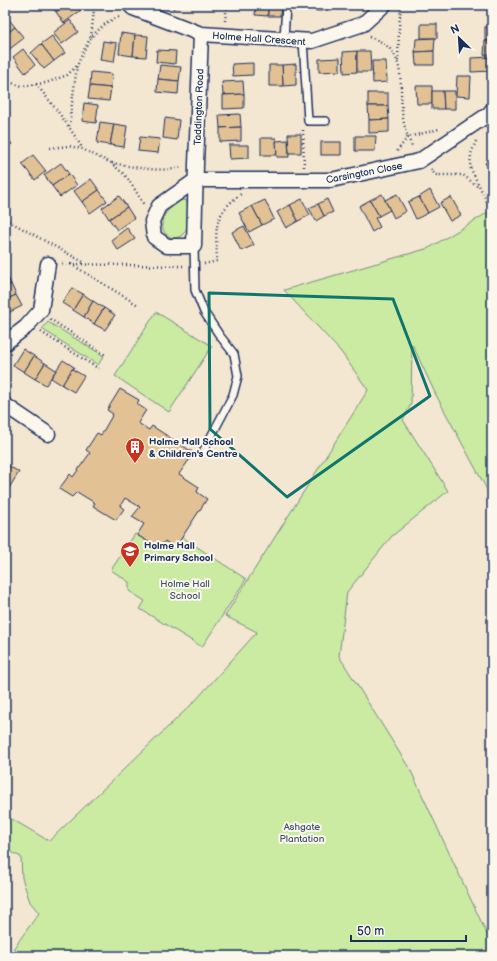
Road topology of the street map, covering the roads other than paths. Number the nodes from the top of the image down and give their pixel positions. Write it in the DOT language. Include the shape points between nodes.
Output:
graph roads {
  1 [pos="286,5"];
  2 [pos="384,5"];
  3 [pos="135,8"];
  4 [pos="201,34"];
  5 [pos="284,39"];
  6 [pos="303,40"];
  7 [pos="492,110"];
  8 [pos="326,121"];
  9 [pos="196,180"];
  10 [pos="194,246"];
  11 [pos="48,264"];
  12 [pos="5,343"];
  13 [pos="5,405"];
  14 [pos="48,434"];
  15 [pos="204,450"];
  1 -- 5 [label="lane"];
  2 -- 6 [label="street, Holme Hall Crescent" via="363,24 312,41"];
  3 -- 4 [label="street, Holme Hall Crescent"];
  4 -- 5 [label="street, Holme Hall Crescent"];
  4 -- 9 [label="street, Taddington Road"];
  5 -- 6 [label="street, Holme Hall Crescent"];
  6 -- 8 [label="lane" via="308,121"];
  7 -- 9 [label="street, Carsington Close" via="421,159 331,180"];
  9 -- 10 [label="street, Taddington Road"];
  9 -- 10 [label="street" via="159,206 152,221 154,237 167,246"];
  10 -- 15 [label="lane" via="195,290 204,312 234,354 238,376 233,395"];
  11 -- 12 [label="street" via="42,310"];
  13 -- 14 [label="street"];
}
